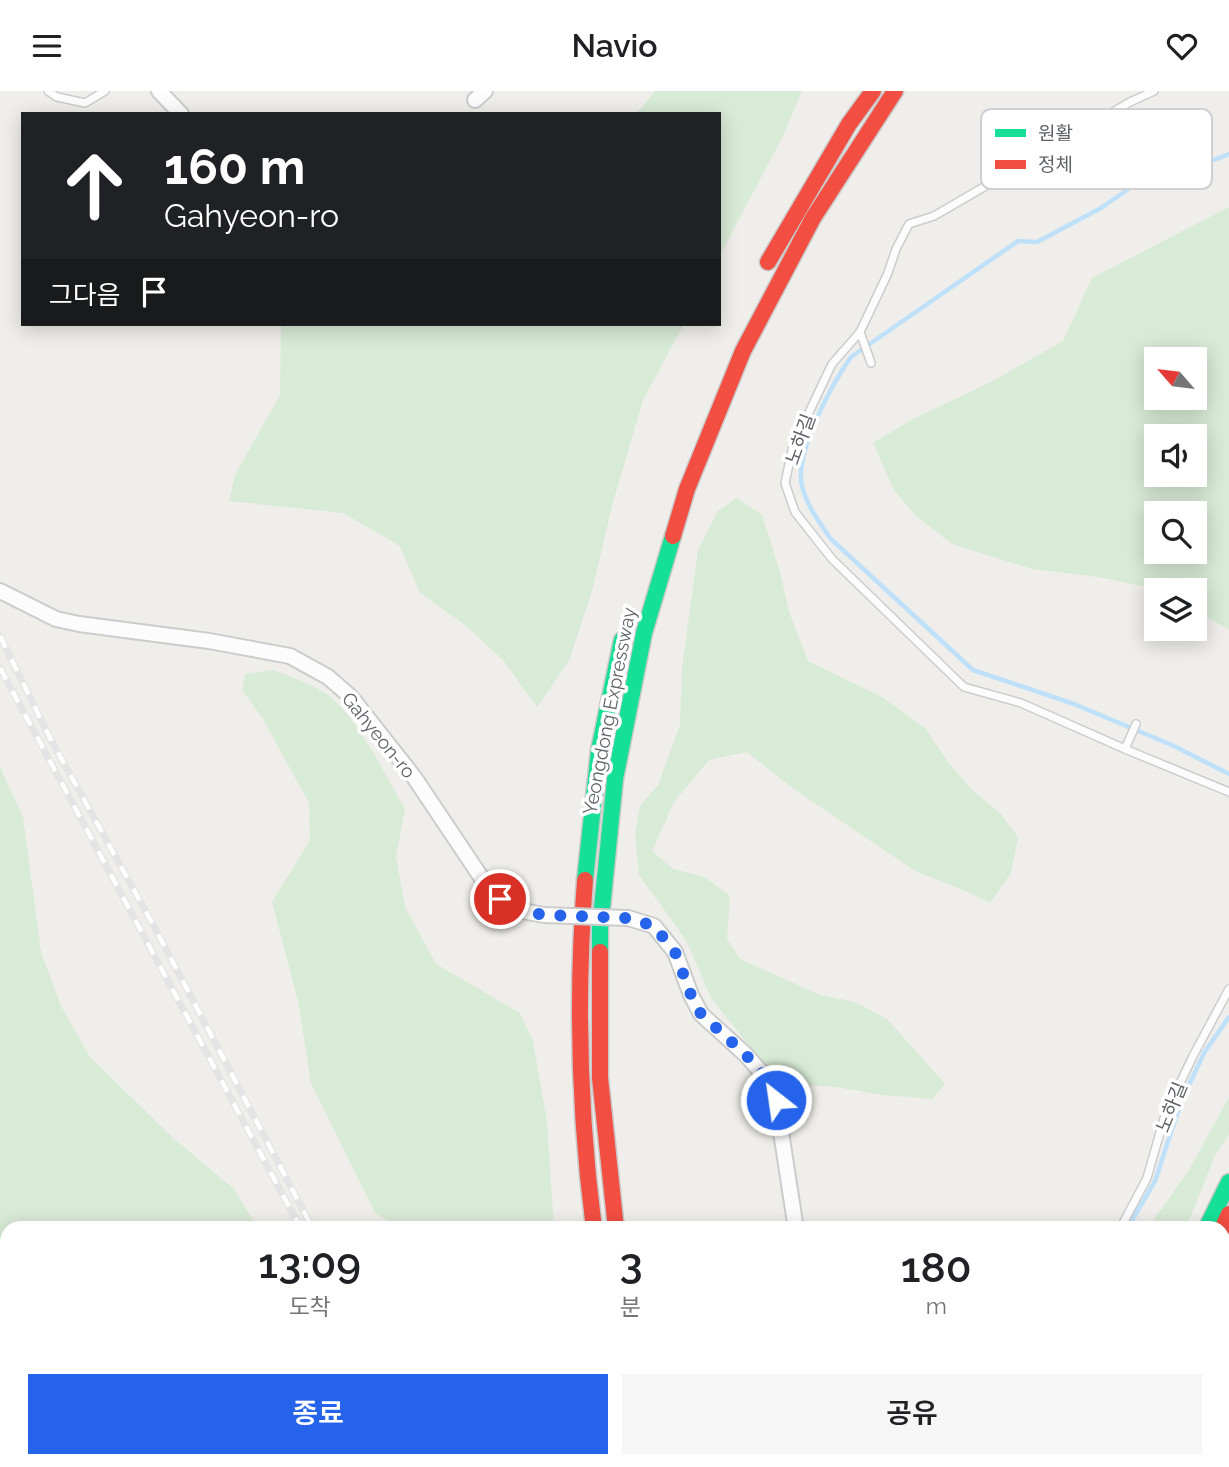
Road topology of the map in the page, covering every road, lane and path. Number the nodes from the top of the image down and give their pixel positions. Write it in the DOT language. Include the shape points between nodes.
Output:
graph roads {
  1 [pos="48,91"];
  2 [pos="105,91"];
  3 [pos="159,91"];
  4 [pos="873,91"];
  5 [pos="895,91"];
  6 [pos="1154,91"];
  7 [pos="1118,109"];
  8 [pos="179,112"];
  9 [pos="981,189"];
  10 [pos="759,278"];
  11 [pos="861,335"];
  12 [pos="870,359"];
  13 [pos="0,591"];
  14 [pos="627,620"];
  15 [pos="1136,725"];
  16 [pos="1125,750"];
  17 [pos="1229,792"];
  18 [pos="1229,989"];
  19 [pos="1229,1182"];
  20 [pos="593,1221"];
  21 [pos="615,1221"];
  22 [pos="795,1221"];
  23 [pos="1124,1221"];
  24 [pos="1209,1221"];
  1 -- 2 [label="lane" via="85,103"];
  3 -- 8 [label="street"];
  4 -- 10 [label="main road" via="842,135"];
  5 -- 21 [label="main road, Yeongdong Expressway" via="829,190 743,349 689,481 637,653 611,803 599,945 600,1090"];
  6 -- 7 [label="lane, 노하길"];
  9 -- 11 [label="lane, 노하길" via="934,216 909,224"];
  11 -- 12 [label="lane"];
  11 -- 16 [label="lane, 노하길" via="832,365 793,446 786,483 795,512 832,559 964,687 1021,703"];
  13 -- 22 [label="street, Gahyeon-ro, bridge" via="56,619 290,656 328,677 351,697 414,777 488,889 511,909 628,918 654,926 675,952 701,1014 770,1082"];
  14 -- 20 [label="main road, Yeongdong Expressway" via="603,731 582,915 578,1069"];
  15 -- 16 [label="lane"];
  16 -- 17 [label="lane, 노하길"];
  18 -- 23 [label="lane, 노하길" via="1165,1115 1147,1178"];
  19 -- 24 [label="main road"];
}
